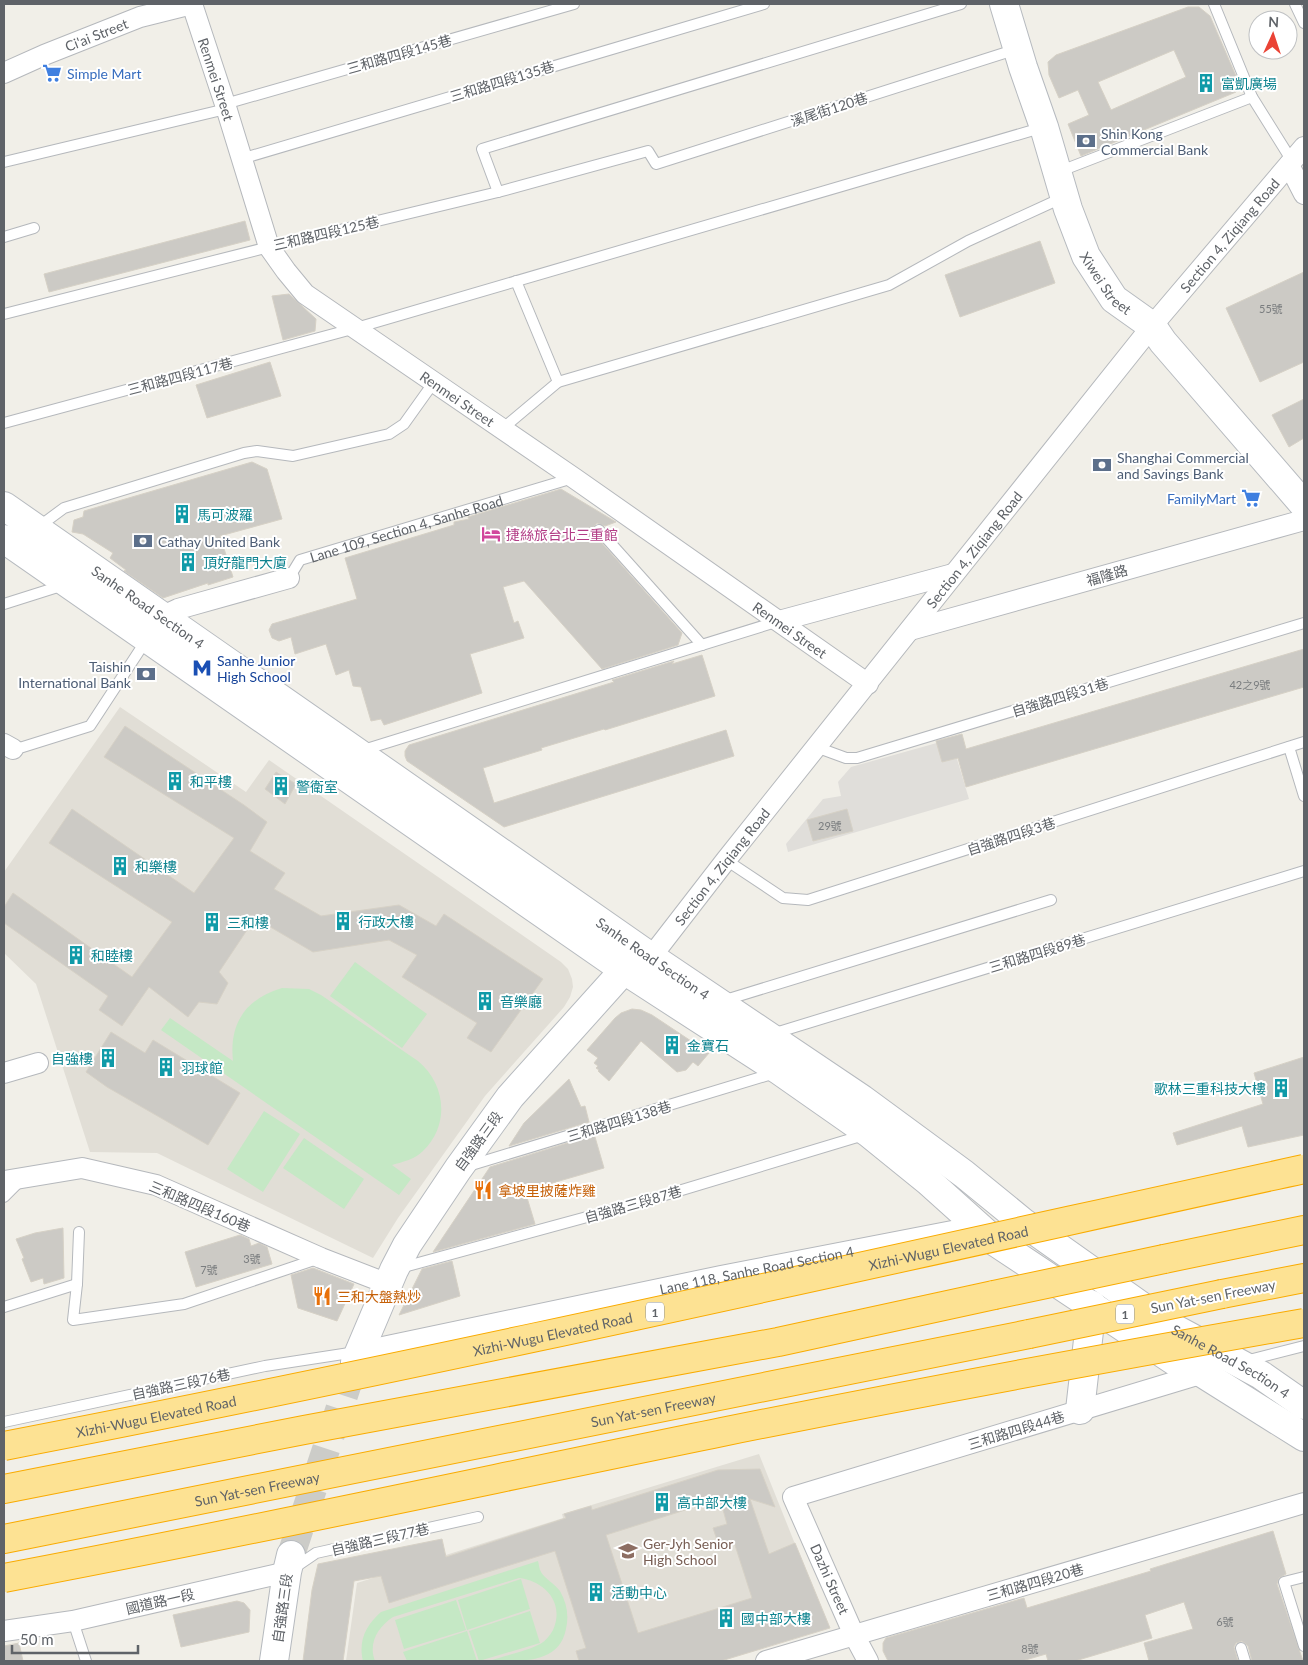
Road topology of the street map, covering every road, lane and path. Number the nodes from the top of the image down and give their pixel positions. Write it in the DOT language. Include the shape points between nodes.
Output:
graph roads {
  1 [pos="192,4"];
  2 [pos="574,4"];
  3 [pos="764,4"];
  4 [pos="961,4"];
  5 [pos="1004,4"];
  6 [pos="1214,4"];
  7 [pos="1294,4"];
  8 [pos="1304,23"];
  9 [pos="1018,49"];
  10 [pos="4,73"];
  11 [pos="1252,97"];
  12 [pos="226,106"];
  13 [pos="1044,127"];
  14 [pos="648,151"];
  15 [pos="1295,158"];
  16 [pos="241,159"];
  17 [pos="4,162"];
  18 [pos="1061,185"];
  19 [pos="498,192"];
  20 [pos="1304,194"];
  21 [pos="34,228"];
  22 [pos="4,238"];
  23 [pos="269,247"];
  24 [pos="516,281"];
  25 [pos="4,314"];
  26 [pos="1152,326"];
  27 [pos="356,328"];
  28 [pos="434,382"];
  29 [pos="558,382"];
  30 [pos="4,423"];
  31 [pos="502,429"];
  32 [pos="574,478"];
  33 [pos="1304,505"];
  34 [pos="4,506"];
  35 [pos="1304,520"];
  36 [pos="37,528"];
  37 [pos="599,530"];
  38 [pos="4,539"];
  39 [pos="953,574"];
  40 [pos="289,578"];
  41 [pos="68,584"];
  42 [pos="4,604"];
  43 [pos="163,616"];
  44 [pos="780,621"];
  45 [pos="1304,623"];
  46 [pos="910,630"];
  47 [pos="148,638"];
  48 [pos="702,646"];
  49 [pos="868,684"];
  50 [pos="1304,742"];
  51 [pos="816,747"];
  52 [pos="1288,747"];
  53 [pos="7,749"];
  54 [pos="357,752"];
  55 [pos="1304,796"];
  56 [pos="726,860"];
  57 [pos="1304,871"];
  58 [pos="1051,900"];
  59 [pos="651,957"];
  60 [pos="624,970"];
  61 [pos="719,1002"];
  62 [pos="769,1035"];
  63 [pos="38,1063"];
  64 [pos="780,1071"];
  65 [pos="4,1073"];
  66 [pos="870,1134"];
  67 [pos="458,1169"];
  68 [pos="1304,1169"];
  69 [pos="24,1178"];
  70 [pos="4,1181"];
  71 [pos="4,1197"];
  72 [pos="978,1226"];
  73 [pos="1304,1230"];
  74 [pos="79,1232"];
  75 [pos="321,1258"];
  76 [pos="391,1277"];
  77 [pos="1304,1278"];
  78 [pos="77,1284"];
  79 [pos="1092,1306"];
  80 [pos="4,1307"];
  81 [pos="1304,1323"];
  82 [pos="1304,1346"];
  83 [pos="357,1357"];
  84 [pos="1240,1363"];
  85 [pos="1202,1374"];
  86 [pos="1304,1405"];
  87 [pos="1080,1410"];
  88 [pos="4,1422"];
  89 [pos="1304,1437"];
  90 [pos="4,1446"];
  91 [pos="4,1489"];
  92 [pos="793,1497"];
  93 [pos="1304,1503"];
  94 [pos="478,1517"];
  95 [pos="4,1539"];
  96 [pos="289,1564"];
  97 [pos="1304,1577"];
  98 [pos="4,1578"];
  99 [pos="73,1621"];
  100 [pos="4,1631"];
  101 [pos="854,1636"];
  102 [pos="1304,1646"];
  103 [pos="1241,1648"];
  104 [pos="86,1661"];
  105 [pos="274,1661"];
  106 [pos="766,1661"];
  107 [pos="868,1661"];
  108 [pos="1245,1661"];
  1 -- 10 [label="street, Ci'ai Street" via="140,16"];
  1 -- 12 [label="street, Renmei Street"];
  2 -- 12 [label="lane, 三和路四段145巷"];
  3 -- 16 [label="lane, 三和路四段135巷"];
  4 -- 19 [label="lane" via="482,149"];
  5 -- 9 [label="main road, Xiwei Street"];
  6 -- 11 [label="lane"];
  7 -- 8 [label="lane"];
  9 -- 13 [label="main road, Xiwei Street"];
  9 -- 14 [label="lane, 溪尾街120巷" via="656,164"];
  11 -- 15 [label="lane"];
  11 -- 18 [label="lane"];
  12 -- 16 [label="street, Renmei Street"];
  12 -- 17 [label="lane, 三和路四段145巷"];
  13 -- 18 [label="main road, Xiwei Street"];
  13 -- 24 [label="lane, 三和路四段117巷"];
  14 -- 19 [label="lane, 三和路四段125巷"];
  15 -- 20 [label="street"];
  15 -- 26 [label="street, Section 4, Ziqiang Road"];
  16 -- 23 [label="street, Renmei Street"];
  18 -- 26 [label="main road, Xiwei Street" via="1086,256 1114,299"];
  18 -- 29 [label="lane" via="889,285"];
  19 -- 23 [label="lane, 三和路四段125巷"];
  21 -- 22 [label="lane"];
  23 -- 25 [label="lane, 三和路四段125巷"];
  23 -- 27 [label="street, Renmei Street" via="305,294"];
  24 -- 27 [label="lane, 三和路四段117巷"];
  24 -- 29 [label="lane"];
  26 -- 33 [label="main road, Xiwei Street"];
  26 -- 39 [label="street, Section 4, Ziqiang Road"];
  27 -- 28 [label="street, Renmei Street"];
  27 -- 30 [label="lane, 三和路四段117巷"];
  28 -- 31 [label="street, Renmei Street"];
  28 -- 36 [label="lane" via="404,424 389,434 293,456 258,450 64,508"];
  29 -- 31 [label="lane"];
  31 -- 32 [label="street, Renmei Street"];
  32 -- 40 [label="lane, Lane 109, Section 4, Sanhe Road" via="300,560"];
  32 -- 44 [label="street, Renmei Street"];
  34 -- 36 [label="main road, Sanhe Road Section 4"];
  35 -- 46 [label="street, 福隆路"];
  36 -- 43 [label="main road, Sanhe Road Section 4"];
  37 -- 48 [label="lane"];
  38 -- 41 [label="main road, Sanhe Road Section 4"];
  39 -- 44 [label="street"];
  39 -- 46 [label="street, Section 4, Ziqiang Road"];
  40 -- 43 [label="street, Lane 109, Section 4, Sanhe Road"];
  41 -- 42 [label="lane"];
  41 -- 47 [label="main road, Sanhe Road Section 4"];
  43 -- 54 [label="main road, Sanhe Road Section 4"];
  44 -- 48 [label="lane"];
  44 -- 49 [label="street, Renmei Street"];
  45 -- 51 [label="lane, 自強路四段31巷" via="857,758 846,758"];
  46 -- 49 [label="street, Section 4, Ziqiang Road"];
  47 -- 53 [label="lane" via="90,726"];
  47 -- 60 [label="main road, Sanhe Road Section 4"];
  48 -- 54 [label="lane"];
  49 -- 51 [label="street, Section 4, Ziqiang Road"];
  50 -- 52 [label="lane, 自強路四段3巷"];
  51 -- 56 [label="street, Section 4, Ziqiang Road"];
  52 -- 55 [label="lane"];
  52 -- 56 [label="lane, 自強路四段3巷" via="808,900 783,898"];
  54 -- 59 [label="main road, Sanhe Road Section 4"];
  56 -- 59 [label="street, Section 4, Ziqiang Road"];
  57 -- 62 [label="lane, 三和路四段89巷"];
  58 -- 61 [label="lane"];
  59 -- 60 [label="main road, 自強路三段"];
  59 -- 61 [label="main road, Sanhe Road Section 4"];
  60 -- 64 [label="main road, Sanhe Road Section 4"];
  60 -- 67 [label="main road, 自強路三段" via="510,1098"];
  61 -- 62 [label="main road, Sanhe Road Section 4"];
  62 -- 84 [label="main road, Sanhe Road Section 4" via="862,1099 1024,1223 1168,1325"];
  63 -- 65 [label="street"];
  64 -- 66 [label="main road, Sanhe Road Section 4"];
  64 -- 67 [label="lane, 三和路四段138巷"];
  66 -- 72 [label="main road, Sanhe Road Section 4" via="928,1180"];
  66 -- 76 [label="lane, 自強路三段87巷"];
  67 -- 76 [label="main road, 自強路三段" via="407,1245"];
  68 -- 90 [label="highway, Xizhi-Wugu Elevated Road / 1, bridge" via="690,1304"];
  69 -- 70 [label="street, 三和路四段160巷"];
  69 -- 71 [label="lane"];
  69 -- 75 [label="street, 三和路四段160巷" via="82,1168 156,1185"];
  72 -- 79 [label="main road, Sanhe Road Section 4" via="997,1243"];
  72 -- 83 [label="street, Lane 118, Sanhe Road Section 4" via="721,1276"];
  73 -- 91 [label="highway, bridge" via="778,1342"];
  74 -- 78 [label="lane"];
  75 -- 76 [label="street, 三和路四段160巷"];
  75 -- 78 [label="lane" via="184,1304 73,1320"];
  76 -- 83 [label="main road, 自強路三段"];
  77 -- 95 [label="highway, Sun Yat-sen Freeway / 1, bridge"];
  78 -- 80 [label="lane"];
  79 -- 85 [label="main road, Sanhe Road Section 4" via="1176,1362"];
  79 -- 87 [label="main road"];
  81 -- 98 [label="highway, bridge" via="1091,1360 726,1431"];
  82 -- 84 [label="lane"];
  83 -- 88 [label="lane, 自強路三段76巷" via="265,1366"];
  84 -- 85 [label="street, 三和路四段44巷"];
  84 -- 86 [label="main road, Sanhe Road Section 4"];
  85 -- 87 [label="street, 三和路四段44巷"];
  85 -- 89 [label="main road, Sanhe Road Section 4"];
  87 -- 92 [label="street, 三和路四段44巷"];
  92 -- 101 [label="street, Dazhi Street"];
  93 -- 101 [label="street, 三和路四段20巷"];
  94 -- 96 [label="lane, 自強路三段77巷" via="316,1553"];
  96 -- 99 [label="street, 國道路一段"];
  96 -- 105 [label="main road, 自強路三段"];
  97 -- 102 [label="lane" via="1284,1582"];
  99 -- 100 [label="street, 國道路一段"];
  99 -- 104 [label="lane"];
  101 -- 106 [label="street, 三和路四段20巷"];
  101 -- 107 [label="street, Dazhi Street"];
  103 -- 108 [label="lane"];
}
